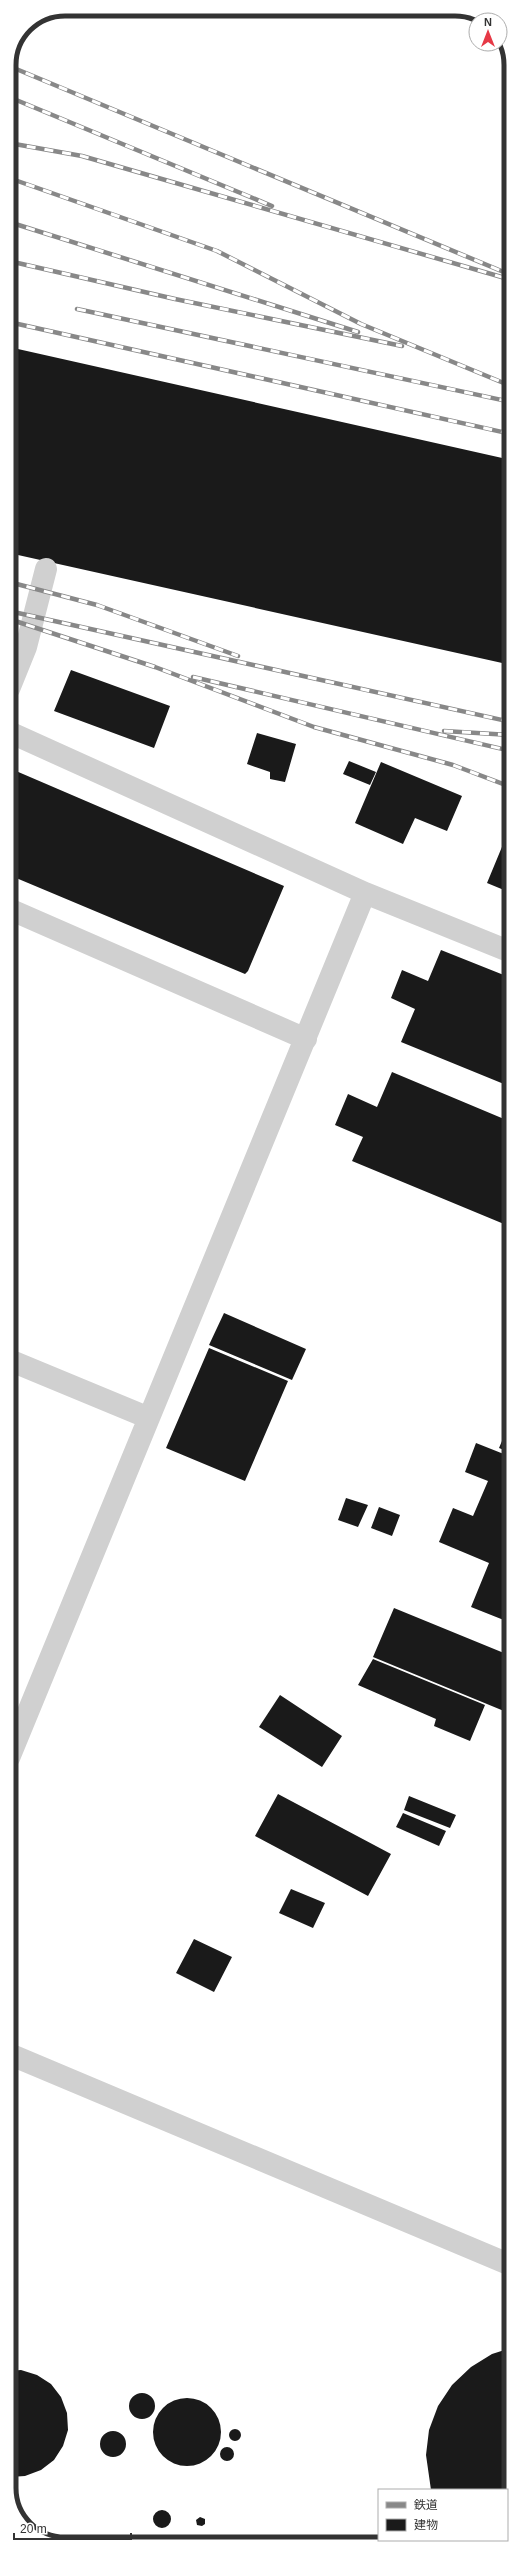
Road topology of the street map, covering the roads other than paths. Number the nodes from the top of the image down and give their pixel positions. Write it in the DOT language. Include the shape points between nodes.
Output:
graph roads {
  1 [pos="46,569"];
  2 [pos="16,672"];
  3 [pos="16,735"];
  4 [pos="365,893"];
  5 [pos="16,912"];
  6 [pos="504,949"];
  7 [pos="306,1038"];
  8 [pos="16,1363"];
  9 [pos="149,1418"];
  10 [pos="16,1741"];
  11 [pos="16,2057"];
  12 [pos="504,2262"];
  1 -- 2 [label="lane" via="26,647"];
  3 -- 4 [label="lane"];
  4 -- 6 [label="lane"];
  4 -- 7 [label="lane"];
  5 -- 7 [label="lane"];
  7 -- 9 [label="lane"];
  8 -- 9 [label="lane"];
  9 -- 10 [label="lane"];
  11 -- 12 [label="lane"];
}
